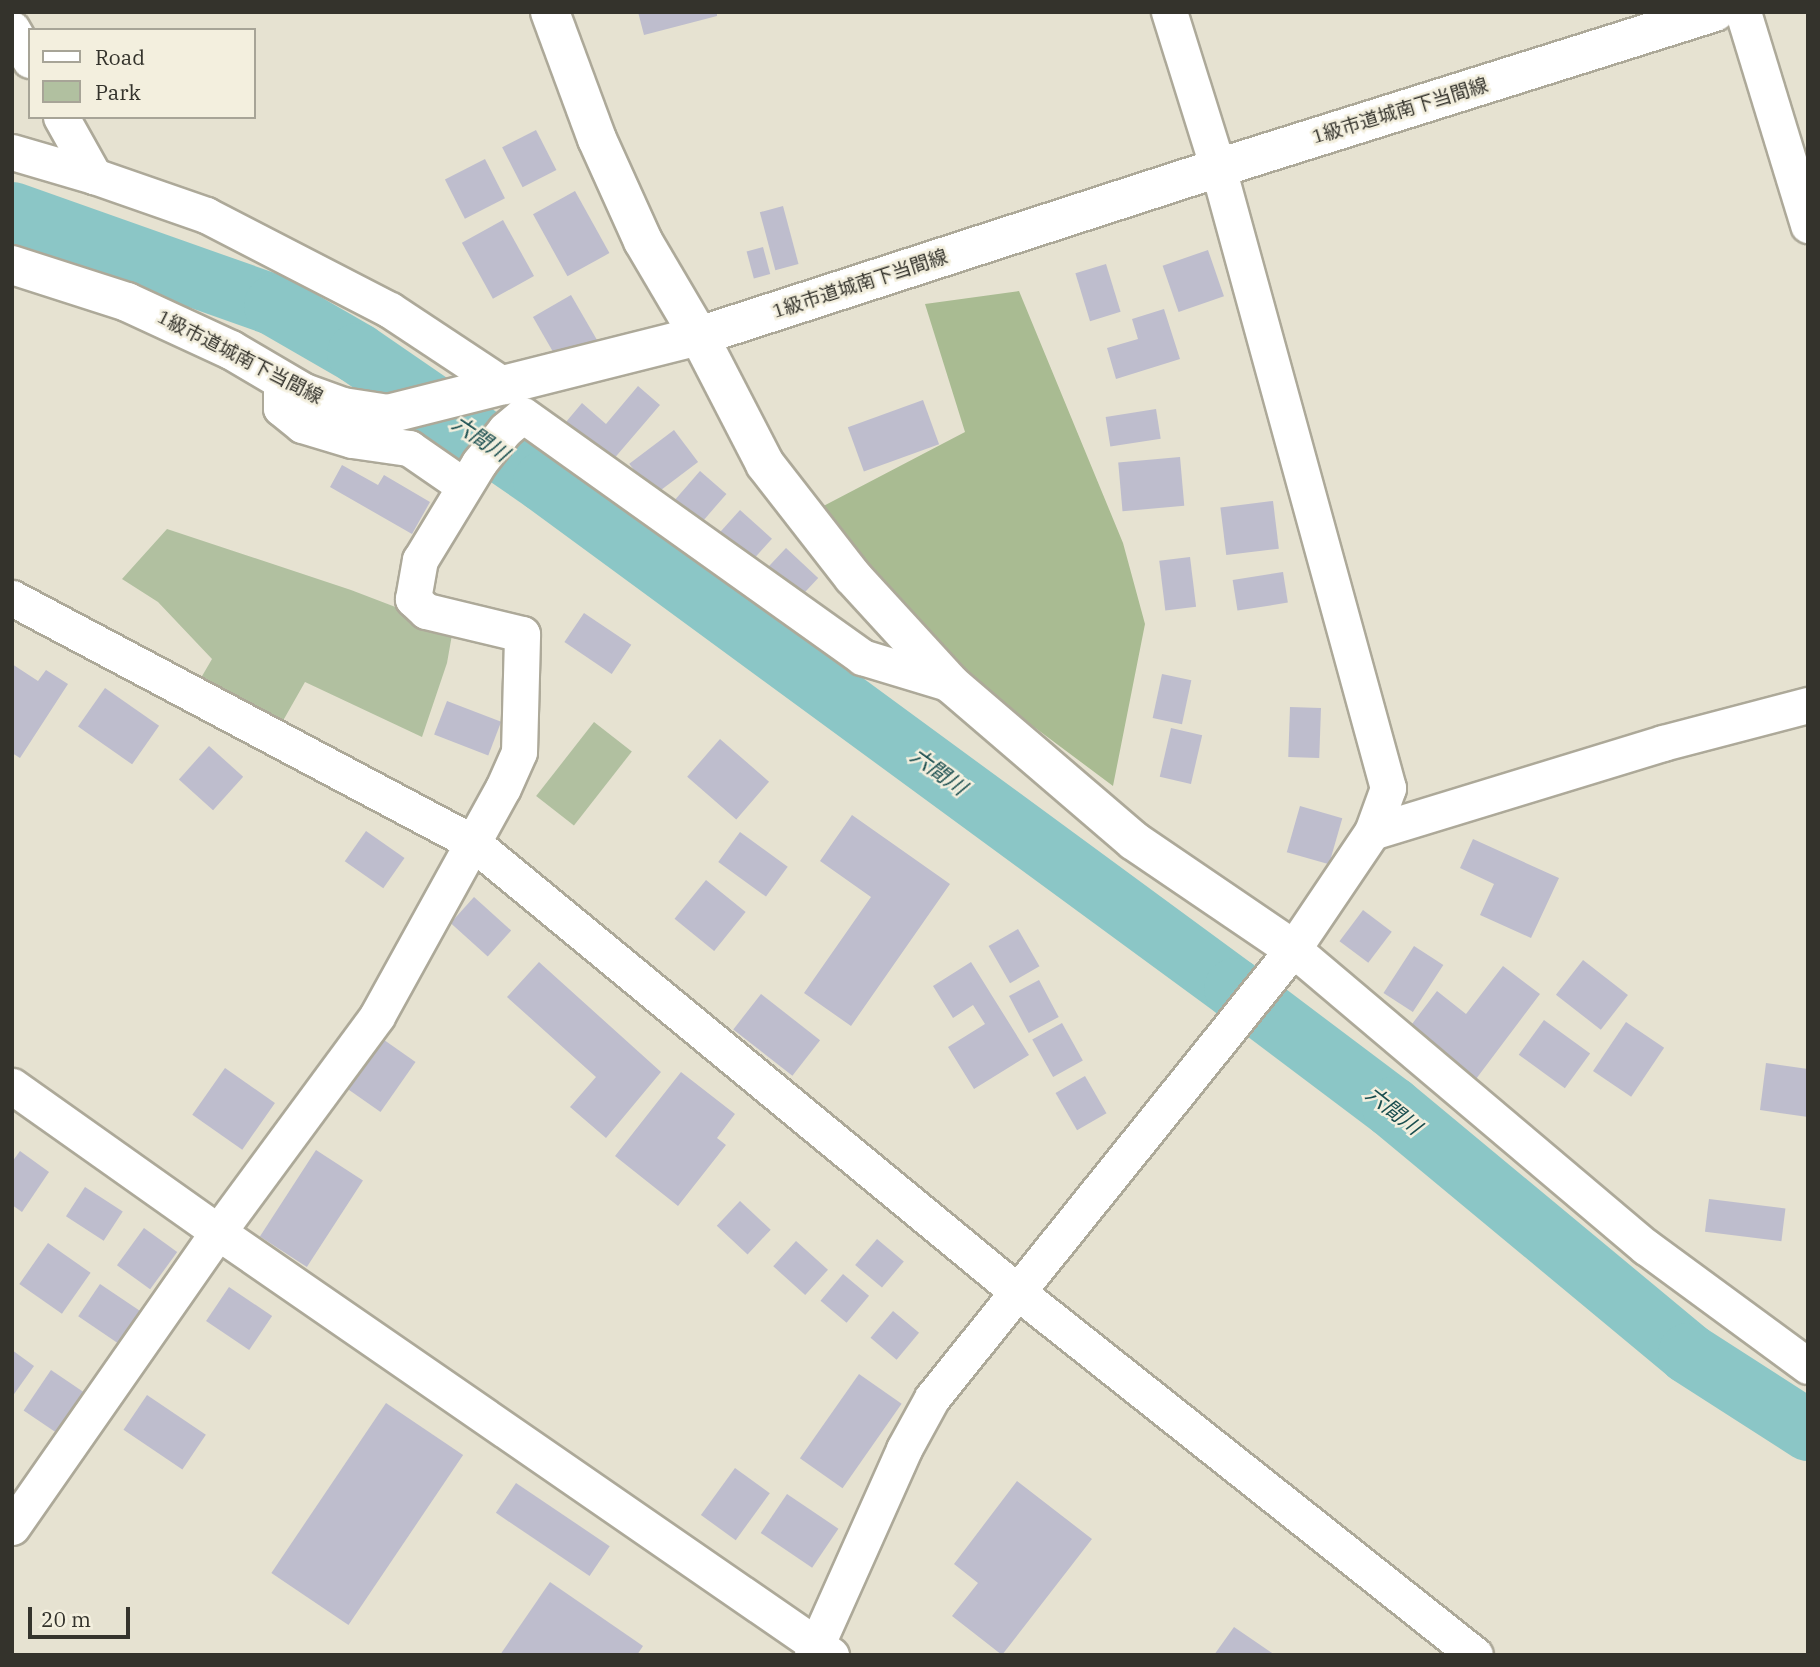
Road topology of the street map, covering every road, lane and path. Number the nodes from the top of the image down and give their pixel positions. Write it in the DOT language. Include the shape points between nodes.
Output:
graph roads {
  1 [pos="550,12"];
  2 [pos="1169,12"];
  3 [pos="1715,12"];
  4 [pos="1742,12"];
  5 [pos="12,29"];
  6 [pos="28,57"];
  7 [pos="62,119"];
  8 [pos="12,152"];
  9 [pos="1217,168"];
  10 [pos="94,176"];
  11 [pos="1808,225"];
  12 [pos="12,265"];
  13 [pos="699,336"];
  14 [pos="281,379"];
  15 [pos="495,388"];
  16 [pos="472,475"];
  17 [pos="12,598"];
  18 [pos="951,684"];
  19 [pos="1808,705"];
  20 [pos="1373,832"];
  21 [pos="472,842"];
  22 [pos="1287,957"];
  23 [pos="12,1086"];
  24 [pos="218,1232"];
  25 [pos="1019,1293"];
  26 [pos="1808,1366"];
  27 [pos="12,1527"];
  28 [pos="821,1652"];
  29 [pos="1475,1655"];
  1 -- 13 [label="street" via="597,139 643,241"];
  2 -- 9 [label="street"];
  3 -- 9 [label="street, 1級市道城南下当間線"];
  4 -- 11 [label="street"];
  5 -- 6 [label="street"];
  7 -- 10 [label="street"];
  8 -- 10 [label="street"];
  9 -- 13 [label="street, 1級市道城南下当間線"];
  9 -- 20 [label="street" via="1388,788"];
  10 -- 15 [label="street" via="206,215 390,310"];
  12 -- 14 [label="street, 1級市道城南下当間線" via="127,302 231,350"];
  13 -- 15 [label="street, 1級市道城南下当間線"];
  13 -- 18 [label="street" via="765,464 853,578"];
  14 -- 15 [label="street, 1級市道城南下当間線" via="343,407 388,414"];
  14 -- 16 [label="street" via="281,408 302,425 352,440 409,448"];
  16 -- 18 [label="street" via="505,430 523,415 862,657"];
  16 -- 21 [label="street" via="420,560 413,599 426,611 522,634 519,752"];
  17 -- 21 [label="street"];
  18 -- 22 [label="street" via="1134,841"];
  19 -- 20 [label="street" via="1664,743"];
  20 -- 22 [label="street"];
  21 -- 24 [label="street" via="377,1016"];
  21 -- 25 [label="street"];
  22 -- 25 [label="street"];
  22 -- 26 [label="street" via="1646,1247"];
  23 -- 24 [label="street"];
  24 -- 27 [label="street"];
  24 -- 28 [label="street"];
  25 -- 28 [label="street" via="932,1398 904,1449"];
  25 -- 29 [label="street"];
}
